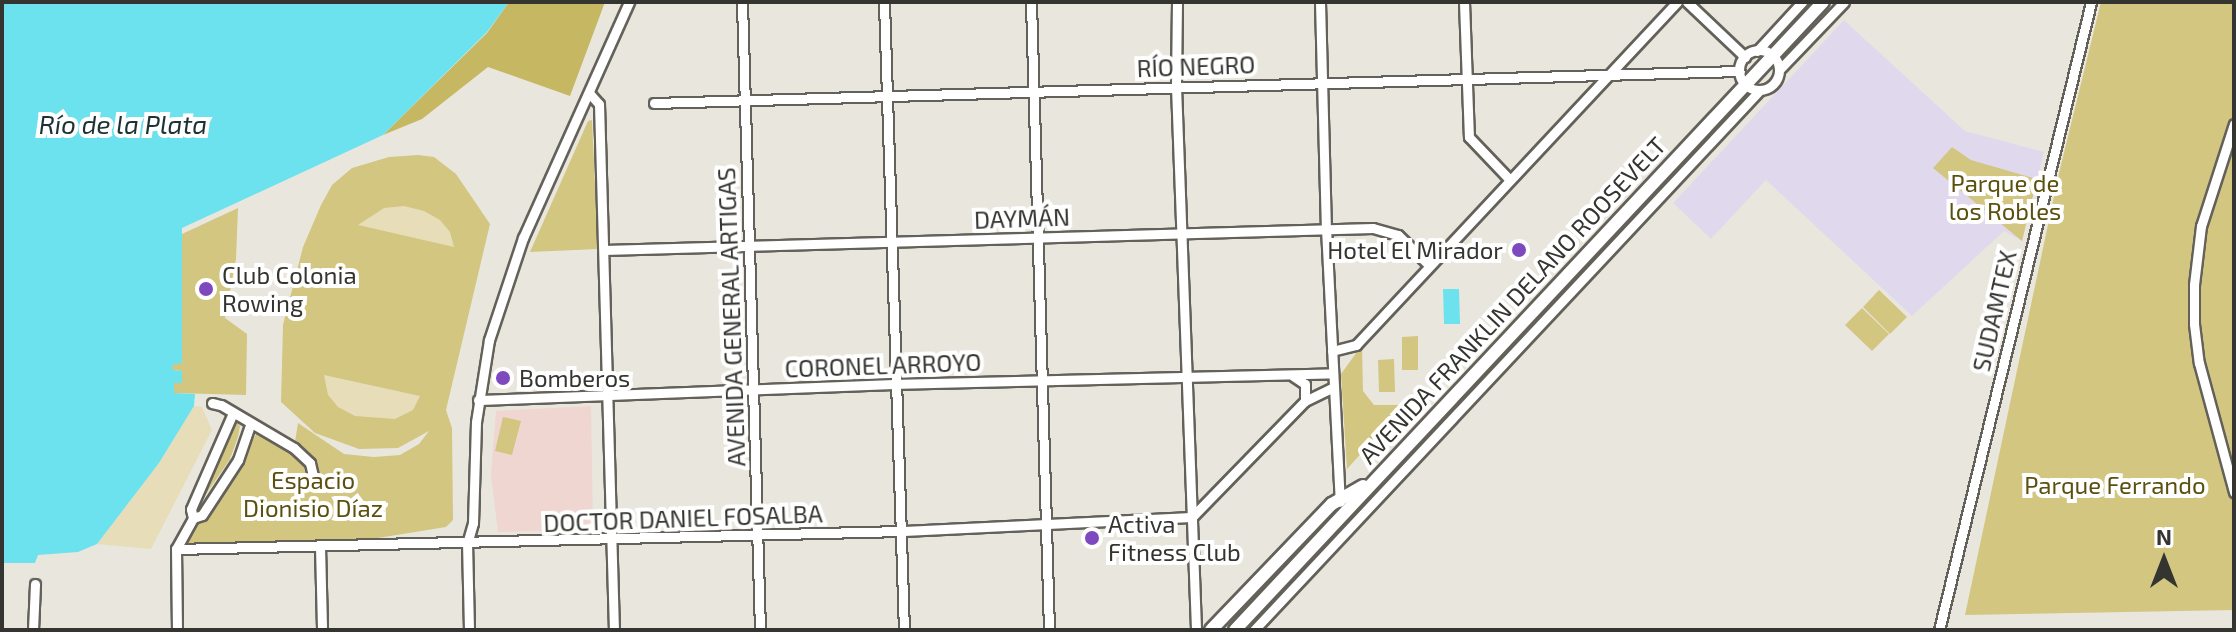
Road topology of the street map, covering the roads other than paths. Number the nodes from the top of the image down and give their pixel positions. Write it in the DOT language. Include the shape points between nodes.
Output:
graph roads {
  1 [pos="629,2"];
  2 [pos="742,2"];
  3 [pos="884,2"];
  4 [pos="1031,2"];
  5 [pos="1177,2"];
  6 [pos="1320,2"];
  7 [pos="1464,2"];
  8 [pos="1677,2"];
  9 [pos="1687,2"];
  10 [pos="1802,2"];
  11 [pos="1844,2"];
  12 [pos="2091,2"];
  13 [pos="1819,3"];
  14 [pos="1830,16"];
  15 [pos="1757,51"];
  16 [pos="1773,56"];
  17 [pos="1745,57"];
  18 [pos="1779,70"];
  19 [pos="1740,71"];
  20 [pos="1609,75"];
  21 [pos="1466,78"];
  22 [pos="1323,83"];
  23 [pos="1746,85"];
  24 [pos="1176,86"];
  25 [pos="1760,90"];
  26 [pos="1034,91"];
  27 [pos="590,94"];
  28 [pos="887,98"];
  29 [pos="745,102"];
  30 [pos="654,103"];
  31 [pos="2234,124"];
  32 [pos="1678,157"];
  33 [pos="1689,166"];
  34 [pos="1510,180"];
  35 [pos="1641,196"];
  36 [pos="1651,206"];
  37 [pos="1326,228"];
  38 [pos="1181,233"];
  39 [pos="1038,237"];
  40 [pos="892,242"];
  41 [pos="749,246"];
  42 [pos="604,250"];
  43 [pos="1429,265"];
  44 [pos="1332,351"];
  45 [pos="1333,373"];
  46 [pos="1290,375"];
  47 [pos="1185,377"];
  48 [pos="1043,379"];
  49 [pos="896,384"];
  50 [pos="1334,387"];
  51 [pos="752,389"];
  52 [pos="609,395"];
  53 [pos="478,400"];
  54 [pos="1305,401"];
  55 [pos="212,403"];
  56 [pos="233,413"];
  57 [pos="251,423"];
  58 [pos="1373,481"];
  59 [pos="315,484"];
  60 [pos="2234,492"];
  61 [pos="1336,502"];
  62 [pos="1341,515"];
  63 [pos="1192,517"];
  64 [pos="193,518"];
  65 [pos="1352,525"];
  66 [pos="1047,526"];
  67 [pos="903,531"];
  68 [pos="757,535"];
  69 [pos="611,540"];
  70 [pos="467,544"];
  71 [pos="320,546"];
  72 [pos="176,549"];
  73 [pos="35,584"];
  74 [pos="33,630"];
  75 [pos="177,630"];
  76 [pos="322,630"];
  77 [pos="469,630"];
  78 [pos="614,630"];
  79 [pos="760,630"];
  80 [pos="904,630"];
  81 [pos="1049,630"];
  82 [pos="1196,630"];
  83 [pos="1211,630"];
  84 [pos="1235,630"];
  85 [pos="1254,630"];
  86 [pos="1939,630"];
  1 -- 27 [label="street"];
  2 -- 29 [label="street, AVENIDA GENERAL ARTIGAS"];
  3 -- 28 [label="street"];
  4 -- 26 [label="street"];
  5 -- 24 [label="street"];
  6 -- 22 [label="street"];
  7 -- 21 [label="street"];
  8 -- 20 [label="street"];
  9 -- 17 [label="street"];
  10 -- 15 [label="street"];
  11 -- 14 [label="street"];
  12 -- 86 [label="street, SUDAMTEX"];
  13 -- 14 [label="street"];
  13 -- 16 [label="main road, AVENIDA FRANKLIN DELANO ROOSEVELT"];
  14 -- 18 [label="street"];
  15 -- 16 [label="street"];
  15 -- 17 [label="street"];
  16 -- 18 [label="street"];
  16 -- 23 [label="main road, AVENIDA FRANKLIN DELANO ROOSEVELT"];
  17 -- 19 [label="street"];
  18 -- 25 [label="street" via="1774,84"];
  19 -- 20 [label="street, RÍO NEGRO"];
  19 -- 23 [label="street"];
  20 -- 21 [label="street, RÍO NEGRO"];
  20 -- 34 [label="street"];
  21 -- 22 [label="street, RÍO NEGRO"];
  21 -- 34 [label="street" via="1469,137"];
  22 -- 24 [label="street, RÍO NEGRO"];
  22 -- 37 [label="street"];
  23 -- 25 [label="street"];
  23 -- 32 [label="main road, AVENIDA FRANKLIN DELANO ROOSEVELT"];
  24 -- 26 [label="street, RÍO NEGRO"];
  24 -- 38 [label="street"];
  25 -- 33 [label="street"];
  26 -- 28 [label="street, RÍO NEGRO"];
  26 -- 39 [label="street"];
  27 -- 42 [label="street" via="599,104"];
  27 -- 53 [label="street" via="505,284"];
  28 -- 29 [label="street, RÍO NEGRO"];
  28 -- 40 [label="street"];
  29 -- 30 [label="street, RÍO NEGRO"];
  29 -- 41 [label="street, AVENIDA GENERAL ARTIGAS"];
  31 -- 60 [label="street" via="2201,226 2194,285 2199,363"];
  32 -- 33 [label="street"];
  32 -- 35 [label="main road, AVENIDA FRANKLIN DELANO ROOSEVELT"];
  33 -- 36 [label="street"];
  34 -- 43 [label="street"];
  35 -- 36 [label="street"];
  35 -- 58 [label="main road, AVENIDA FRANKLIN DELANO ROOSEVELT"];
  36 -- 65 [label="street"];
  37 -- 38 [label="street, DAYMÁN"];
  37 -- 43 [label="street, DAYMÁN" via="1388,230"];
  37 -- 44 [label="street"];
  38 -- 39 [label="street, DAYMÁN"];
  38 -- 47 [label="street"];
  39 -- 40 [label="street, DAYMÁN"];
  39 -- 48 [label="street"];
  40 -- 41 [label="street, DAYMÁN"];
  40 -- 49 [label="street"];
  41 -- 42 [label="street, DAYMÁN"];
  41 -- 51 [label="street, AVENIDA GENERAL ARTIGAS"];
  42 -- 52 [label="street"];
  43 -- 44 [label="street" via="1356,345"];
  44 -- 45 [label="street"];
  45 -- 46 [label="street, CORONEL ARROYO"];
  45 -- 50 [label="street"];
  46 -- 47 [label="street, CORONEL ARROYO"];
  46 -- 54 [label="street" via="1305,384"];
  47 -- 48 [label="street, CORONEL ARROYO"];
  47 -- 63 [label="street"];
  48 -- 49 [label="street, CORONEL ARROYO"];
  48 -- 66 [label="street"];
  49 -- 51 [label="street, CORONEL ARROYO"];
  49 -- 67 [label="street"];
  50 -- 54 [label="street"];
  50 -- 61 [label="street"];
  51 -- 52 [label="street, CORONEL ARROYO"];
  51 -- 68 [label="street, AVENIDA GENERAL ARTIGAS"];
  52 -- 53 [label="street, CORONEL ARROYO"];
  52 -- 69 [label="street"];
  53 -- 70 [label="street" via="473,523"];
  54 -- 63 [label="street"];
  55 -- 56 [label="street"];
  56 -- 57 [label="street"];
  56 -- 64 [label="street" via="191,509"];
  57 -- 59 [label="street" via="304,457"];
  57 -- 64 [label="street" via="238,460 202,515"];
  58 -- 61 [label="main road"];
  58 -- 62 [label="main road, AVENIDA FRANKLIN DELANO ROOSEVELT"];
  61 -- 62 [label="street"];
  61 -- 83 [label="main road"];
  62 -- 65 [label="street"];
  62 -- 84 [label="main road, AVENIDA FRANKLIN DELANO ROOSEVELT"];
  63 -- 66 [label="street, DOCTOR DANIEL FOSALBA"];
  63 -- 82 [label="street"];
  64 -- 72 [label="street"];
  65 -- 85 [label="street"];
  66 -- 67 [label="street, DOCTOR DANIEL FOSALBA"];
  66 -- 81 [label="street"];
  67 -- 68 [label="street, DOCTOR DANIEL FOSALBA"];
  67 -- 80 [label="street"];
  68 -- 69 [label="street, DOCTOR DANIEL FOSALBA"];
  68 -- 79 [label="street, AVENIDA GENERAL ARTIGAS"];
  69 -- 70 [label="street, DOCTOR DANIEL FOSALBA"];
  69 -- 78 [label="street"];
  70 -- 71 [label="street, DOCTOR DANIEL FOSALBA"];
  70 -- 77 [label="street"];
  71 -- 72 [label="street, DOCTOR DANIEL FOSALBA"];
  71 -- 76 [label="street"];
  72 -- 75 [label="street"];
  73 -- 74 [label="street"];
}
